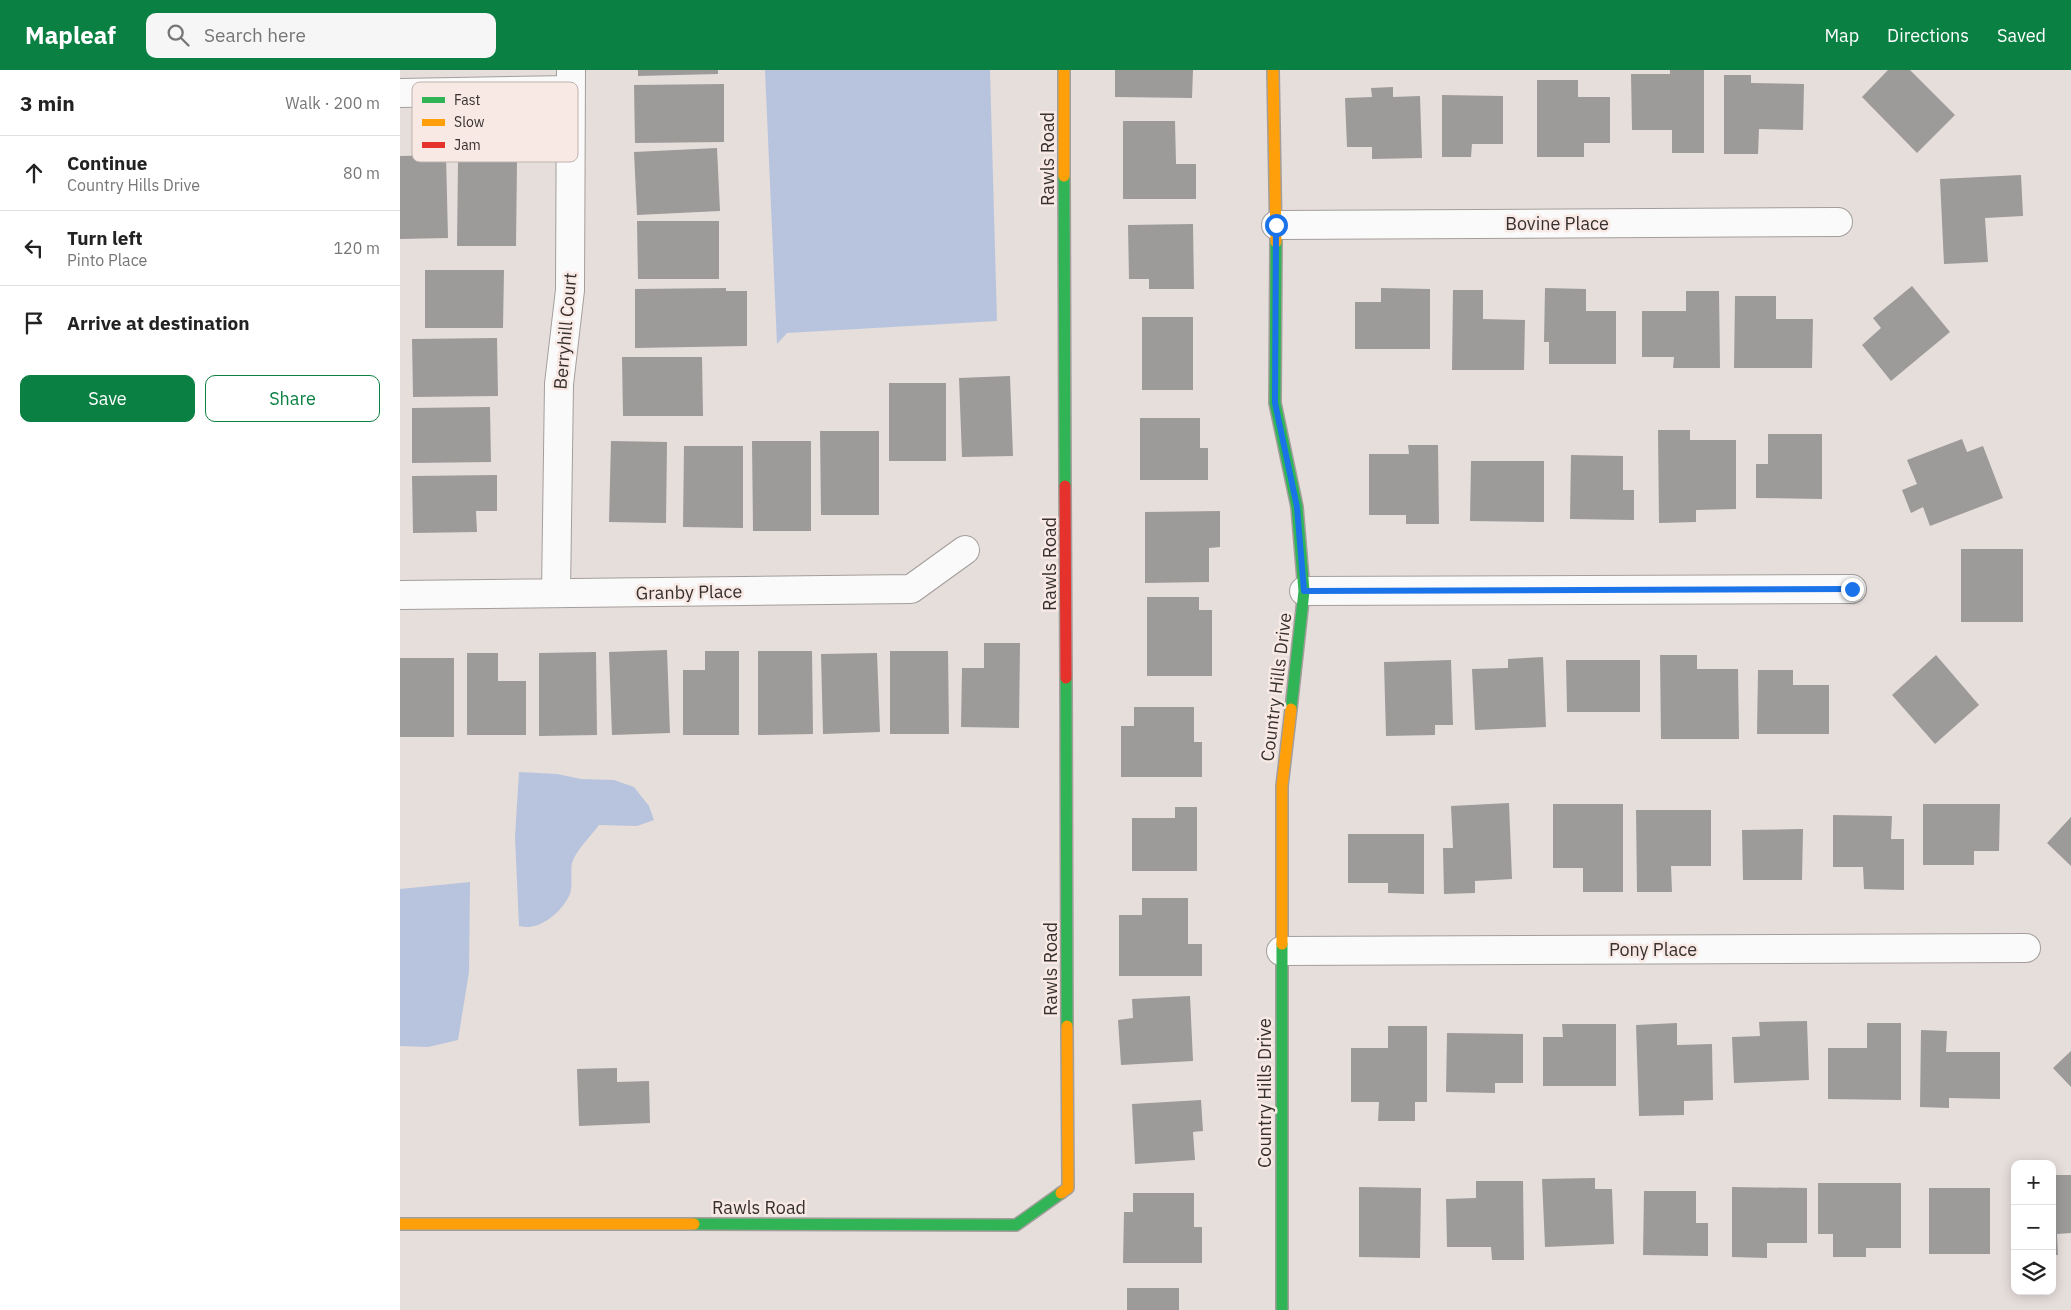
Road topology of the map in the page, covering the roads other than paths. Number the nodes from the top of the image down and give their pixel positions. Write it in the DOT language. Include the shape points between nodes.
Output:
graph roads {
  1 [pos="1064,70"];
  2 [pos="1273,70"];
  3 [pos="571,80"];
  4 [pos="545,82"];
  5 [pos="571,162"];
  6 [pos="1838,222"];
  7 [pos="1276,225"];
  8 [pos="965,550"];
  9 [pos="1852,589"];
  10 [pos="1304,591"];
  11 [pos="556,593"];
  12 [pos="400,595"];
  13 [pos="2026,948"];
  14 [pos="1281,951"];
  15 [pos="400,1224"];
  16 [pos="1282,1310"];
  1 -- 15 [label="street, Rawls Road" via="1068,1188 1016,1225"];
  2 -- 7 [label="street, Country Hills Drive"];
  3 -- 4 [label="street"];
  5 -- 11 [label="street, Berryhill Court" via="570,290 559,384"];
  6 -- 7 [label="street, Bovine Place"];
  7 -- 10 [label="street, Country Hills Drive" via="1275,403 1297,507"];
  8 -- 11 [label="street, Granby Place" via="911,589"];
  9 -- 10 [label="street"];
  10 -- 14 [label="street, Country Hills Drive" via="1282,786"];
  11 -- 12 [label="street, Granby Place"];
  13 -- 14 [label="street, Pony Place"];
  14 -- 16 [label="street, Country Hills Drive"];
}
